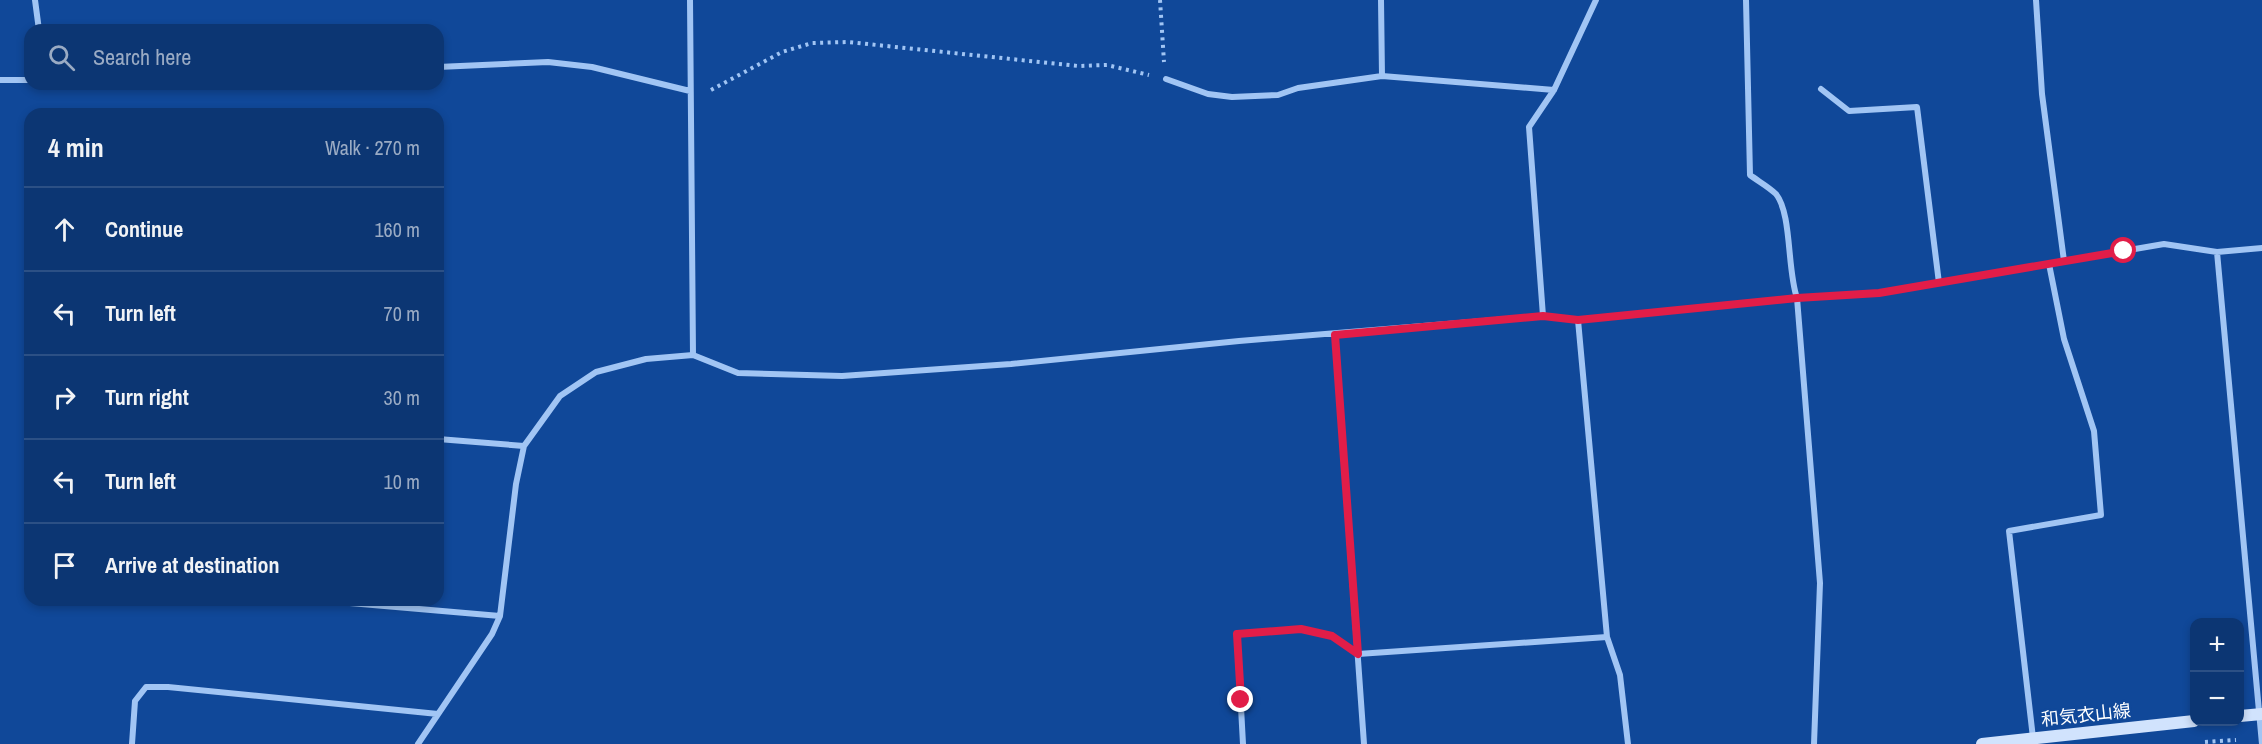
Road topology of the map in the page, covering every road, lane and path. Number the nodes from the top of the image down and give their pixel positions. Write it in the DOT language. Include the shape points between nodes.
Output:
graph roads {
  1 [pos="35,0"];
  2 [pos="690,0"];
  3 [pos="1160,0"];
  4 [pos="1381,0"];
  5 [pos="1596,0"];
  6 [pos="1746,0"];
  7 [pos="2036,0"];
  8 [pos="38,24"];
  9 [pos="444,67"];
  10 [pos="1382,76"];
  11 [pos="1166,79"];
  12 [pos="0,80"];
  13 [pos="24,80"];
  14 [pos="1821,88"];
  15 [pos="1554,90"];
  16 [pos="690,91"];
  17 [pos="2262,248"];
  18 [pos="2217,252"];
  19 [pos="2064,261"];
  20 [pos="2049,264"];
  21 [pos="1939,283"];
  22 [pos="1797,298"];
  23 [pos="1543,316"];
  24 [pos="1578,320"];
  25 [pos="1335,335"];
  26 [pos="693,355"];
  27 [pos="444,440"];
  28 [pos="524,447"];
  29 [pos="384,606"];
  30 [pos="500,616"];
  31 [pos="1607,637"];
  32 [pos="1358,654"];
  33 [pos="438,714"];
  34 [pos="2260,714"];
  35 [pos="2244,716"];
  36 [pos="2190,721"];
  37 [pos="2033,738"];
  38 [pos="2243,739"];
  39 [pos="2198,743"];
  40 [pos="132,744"];
  41 [pos="418,744"];
  42 [pos="1244,744"];
  43 [pos="1364,744"];
  44 [pos="1628,744"];
  45 [pos="1814,744"];
  46 [pos="1982,744"];
  47 [pos="2262,744"];
  1 -- 8 [label="street"];
  2 -- 16 [label="street"];
  3 -- 11 [label="path"];
  4 -- 10 [label="street"];
  5 -- 15 [label="street"];
  6 -- 22 [label="street" via="1750,175 1776,194 1784,211 1791,279"];
  7 -- 19 [label="street" via="2042,94"];
  9 -- 16 [label="street" via="548,62 592,67"];
  10 -- 11 [label="street" via="1299,88 1278,95 1232,97 1208,94"];
  10 -- 15 [label="street"];
  11 -- 16 [label="path" via="1107,64 1078,66 830,42 782,52 708,92"];
  12 -- 13 [label="street"];
  14 -- 21 [label="street" via="1849,111 1917,107"];
  15 -- 23 [label="street" via="1529,127"];
  16 -- 26 [label="street"];
  17 -- 18 [label="street"];
  18 -- 19 [label="street" via="2164,244"];
  18 -- 34 [label="street"];
  19 -- 20 [label="street"];
  20 -- 21 [label="street"];
  20 -- 37 [label="street" via="2064,339 2094,431 2101,515 2009,531"];
  21 -- 22 [label="street" via="1879,293"];
  22 -- 24 [label="street"];
  22 -- 45 [label="street" via="1821,583"];
  23 -- 24 [label="street"];
  23 -- 25 [label="street"];
  24 -- 31 [label="street"];
  25 -- 26 [label="street" via="842,376 738,373"];
  25 -- 32 [label="street"];
  26 -- 28 [label="street" via="646,359 596,372 560,396"];
  27 -- 28 [label="street"];
  28 -- 30 [label="street"];
  29 -- 30 [label="street"];
  30 -- 33 [label="street"];
  31 -- 32 [label="street"];
  31 -- 44 [label="street" via="1620,675"];
  32 -- 42 [label="street" via="1332,636 1301,629 1237,634"];
  32 -- 43 [label="street"];
  33 -- 40 [label="street" via="146,687 135,701"];
  33 -- 41 [label="street"];
  34 -- 35 [label="main road"];
  34 -- 47 [label="street"];
  36 -- 37 [label="main road, 和気衣山線"];
  37 -- 46 [label="main road, 和気衣山線"];
  38 -- 39 [label="path"];
}
